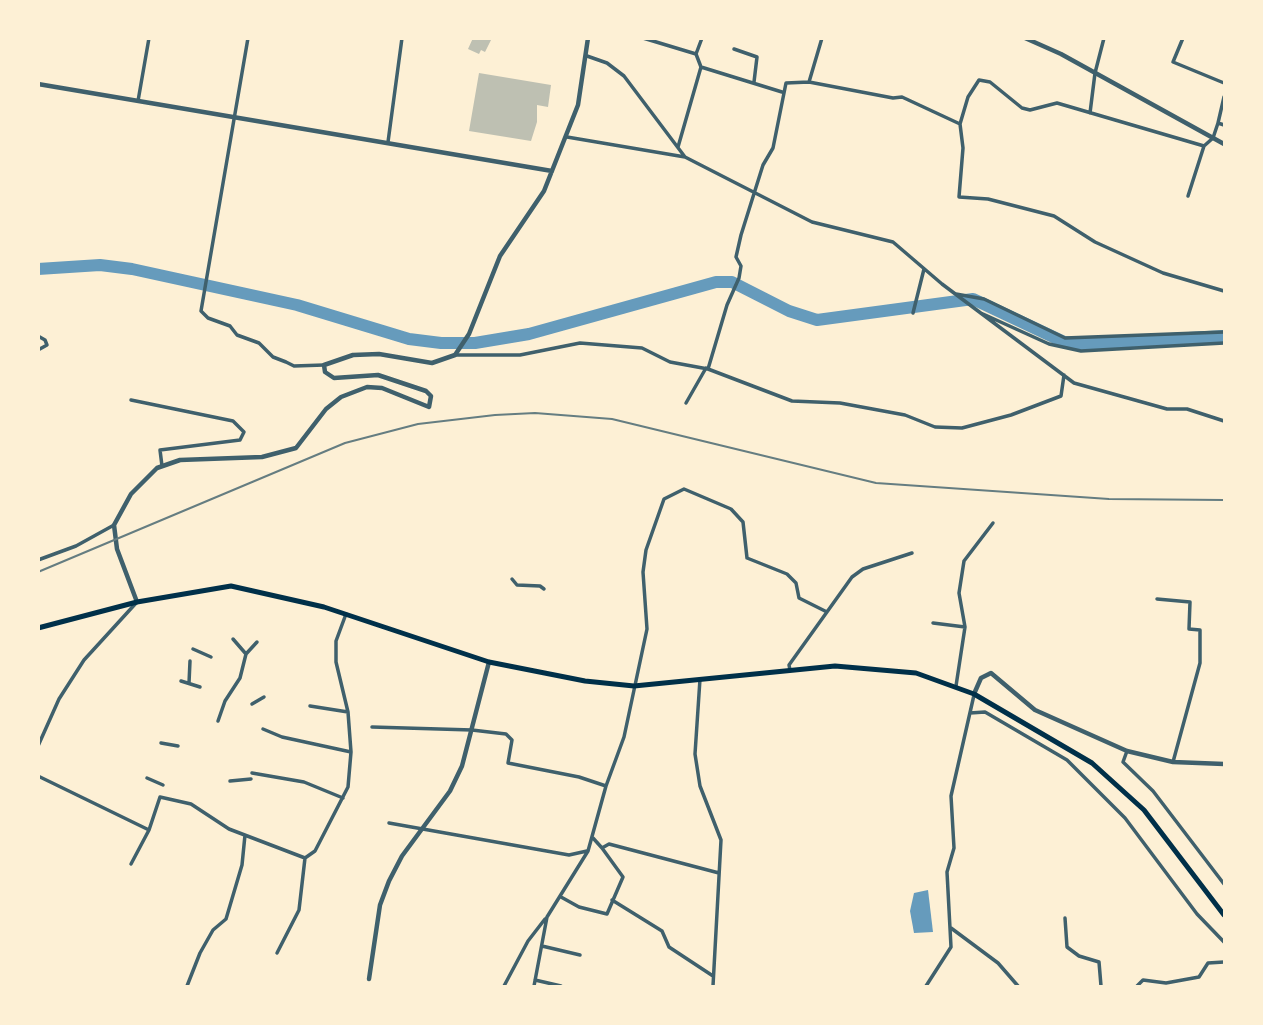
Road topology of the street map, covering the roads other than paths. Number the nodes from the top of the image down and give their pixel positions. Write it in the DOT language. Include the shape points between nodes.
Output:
graph roads {
  1 [pos="149,38"];
  2 [pos="248,38"];
  3 [pos="402,38"];
  4 [pos="588,38"];
  5 [pos="643,38"];
  6 [pos="702,38"];
  7 [pos="822,38"];
  8 [pos="1025,38"];
  9 [pos="1104,38"];
  10 [pos="1183,38"];
  11 [pos="734,49"];
  12 [pos="696,54"];
  13 [pos="587,56"];
  14 [pos="701,67"];
  15 [pos="1095,73"];
  16 [pos="754,82"];
  17 [pos="808,82"];
  18 [pos="1224,83"];
  19 [pos="38,84"];
  20 [pos="782,92"];
  21 [pos="1224,97"];
  22 [pos="138,101"];
  23 [pos="1090,113"];
  24 [pos="235,117"];
  25 [pos="1218,123"];
  26 [pos="960,124"];
  27 [pos="1224,125"];
  28 [pos="567,136"];
  29 [pos="1213,138"];
  30 [pos="388,142"];
  31 [pos="1224,144"];
  32 [pos="1204,146"];
  33 [pos="678,148"];
  34 [pos="685,157"];
  35 [pos="552,171"];
  36 [pos="754,195"];
  37 [pos="1188,196"];
  38 [pos="924,269"];
  39 [pos="1224,291"];
  40 [pos="956,294"];
  41 [pos="914,311"];
  42 [pos="981,314"];
  43 [pos="1224,332"];
  44 [pos="1198,334"];
  45 [pos="38,336"];
  46 [pos="1198,343"];
  47 [pos="1224,343"];
  48 [pos="38,349"];
  49 [pos="455,355"];
  50 [pos="324,365"];
  51 [pos="707,368"];
  52 [pos="1064,375"];
  53 [pos="131,400"];
  54 [pos="686,403"];
  55 [pos="1224,421"];
  56 [pos="162,466"];
  57 [pos="993,523"];
  58 [pos="114,526"];
  59 [pos="912,553"];
  60 [pos="38,560"];
  61 [pos="512,579"];
  62 [pos="544,590"];
  63 [pos="1157,599"];
  64 [pos="137,602"];
  65 [pos="827,612"];
  66 [pos="346,614"];
  67 [pos="933,623"];
  68 [pos="965,627"];
  69 [pos="38,628"];
  70 [pos="233,639"];
  71 [pos="257,642"];
  72 [pos="193,649"];
  73 [pos="246,654"];
  74 [pos="211,657"];
  75 [pos="190,661"];
  76 [pos="489,662"];
  77 [pos="790,670"];
  78 [pos="700,679"];
  79 [pos="181,681"];
  80 [pos="189,683"];
  81 [pos="634,686"];
  82 [pos="956,686"];
  83 [pos="200,687"];
  84 [pos="974,694"];
  85 [pos="264,697"];
  86 [pos="252,704"];
  87 [pos="310,706"];
  88 [pos="348,712"];
  89 [pos="970,713"];
  90 [pos="218,721"];
  91 [pos="372,727"];
  92 [pos="263,729"];
  93 [pos="472,730"];
  94 [pos="161,743"];
  95 [pos="38,746"];
  96 [pos="178,746"];
  97 [pos="1127,751"];
  98 [pos="351,752"];
  99 [pos="1173,762"];
  100 [pos="1224,764"];
  101 [pos="252,773"];
  102 [pos="38,776"];
  103 [pos="147,778"];
  104 [pos="251,779"];
  105 [pos="230,780"];
  106 [pos="163,785"];
  107 [pos="606,786"];
  108 [pos="344,798"];
  109 [pos="390,823"];
  110 [pos="421,829"];
  111 [pos="149,830"];
  112 [pos="245,835"];
  113 [pos="593,837"];
  114 [pos="602,848"];
  115 [pos="588,851"];
  116 [pos="305,858"];
  117 [pos="131,864"];
  118 [pos="719,873"];
  119 [pos="1224,884"];
  120 [pos="561,897"];
  121 [pos="612,900"];
  122 [pos="1224,915"];
  123 [pos="547,917"];
  124 [pos="1066,918"];
  125 [pos="951,928"];
  126 [pos="1224,942"];
  127 [pos="542,946"];
  128 [pos="277,953"];
  129 [pos="580,955"];
  130 [pos="1224,962"];
  131 [pos="713,976"];
  132 [pos="369,979"];
  133 [pos="536,980"];
  134 [pos="187,986"];
  135 [pos="504,986"];
  136 [pos="534,986"];
  137 [pos="561,986"];
  138 [pos="713,986"];
  139 [pos="926,986"];
  140 [pos="1018,986"];
  141 [pos="1101,986"];
  142 [pos="1137,986"];
  1 -- 22 [label="street"];
  2 -- 24 [label="street"];
  3 -- 30 [label="street"];
  4 -- 13 [label="street"];
  5 -- 12 [label="street"];
  6 -- 12 [label="street"];
  7 -- 17 [label="street"];
  8 -- 15 [label="street"];
  9 -- 15 [label="street"];
  10 -- 18 [label="street" via="1173,62"];
  11 -- 16 [label="street" via="757,57"];
  12 -- 14 [label="street"];
  13 -- 28 [label="street"];
  13 -- 33 [label="street" via="624,76"];
  14 -- 16 [label="street"];
  14 -- 33 [label="street"];
  15 -- 23 [label="street"];
  15 -- 29 [label="street"];
  16 -- 20 [label="street"];
  17 -- 20 [label="street" via="786,83"];
  17 -- 26 [label="street" via="902,97"];
  19 -- 22 [label="street"];
  20 -- 36 [label="street" via="773,148"];
  21 -- 25 [label="street"];
  22 -- 24 [label="street"];
  23 -- 26 [label="street" via="1056,103 1022,108 990,82 979,80"];
  23 -- 32 [label="street"];
  24 -- 30 [label="street"];
  24 -- 50 [label="street" via="203,315 259,342 273,357 294,366"];
  25 -- 27 [label="street"];
  25 -- 29 [label="street"];
  26 -- 39 [label="street" via="959,197 988,199 1054,216 1095,242 1163,273"];
  28 -- 34 [label="street"];
  28 -- 35 [label="street"];
  29 -- 31 [label="street"];
  29 -- 32 [label="street"];
  30 -- 35 [label="street"];
  32 -- 37 [label="street"];
  33 -- 34 [label="street"];
  34 -- 36 [label="street"];
  35 -- 49 [label="street" via="544,191 500,256"];
  36 -- 38 [label="street" via="812,222 893,242"];
  36 -- 51 [label="street" via="736,257 741,266 739,278"];
  38 -- 40 [label="street"];
  38 -- 41 [label="street"];
  40 -- 42 [label="street"];
  40 -- 44 [label="street" via="984,299 1066,338"];
  42 -- 46 [label="street" via="1070,350 1111,352"];
  42 -- 52 [label="street"];
  43 -- 44 [label="street"];
  44 -- 46 [label="street"];
  45 -- 48 [label="street" via="47,345"];
  46 -- 47 [label="street"];
  49 -- 50 [label="street" via="432,363 379,354 354,355"];
  49 -- 51 [label="street" via="520,355 593,343 642,348 670,362"];
  50 -- 56 [label="street" via="334,378 368,375 392,379 426,391 431,402 424,407 376,387 356,389 327,409 296,448 262,457 207,457"];
  51 -- 52 [label="street" via="792,401 840,403 905,415 936,427 962,428 1061,396"];
  51 -- 54 [label="street"];
  52 -- 55 [label="street" via="1087,387"];
  53 -- 56 [label="street" via="233,421 244,432 240,440 160,450"];
  56 -- 58 [label="street" via="131,494"];
  57 -- 68 [label="street" via="964,561 959,593"];
  58 -- 60 [label="street"];
  58 -- 64 [label="street"];
  59 -- 65 [label="street" via="863,569"];
  61 -- 62 [label="street" via="517,585"];
  63 -- 99 [label="street" via="1190,602 1189,629 1200,630 1200,663"];
  64 -- 66 [label="main road" via="231,586"];
  64 -- 69 [label="main road"];
  64 -- 95 [label="street" via="84,660 59,699"];
  65 -- 77 [label="street" via="789,665"];
  65 -- 81 [label="street" via="799,598 796,583 787,574 747,558 743,522 731,509 684,489 675,492 659,507 646,550 647,629"];
  66 -- 76 [label="main road"];
  66 -- 88 [label="street" via="336,662"];
  67 -- 68 [label="street"];
  68 -- 82 [label="street"];
  70 -- 73 [label="street"];
  71 -- 73 [label="street"];
  72 -- 74 [label="street"];
  73 -- 90 [label="street" via="240,678"];
  75 -- 80 [label="street"];
  76 -- 81 [label="main road"];
  76 -- 93 [label="street"];
  77 -- 78 [label="main road"];
  77 -- 82 [label="main road" via="886,668"];
  78 -- 81 [label="main road"];
  78 -- 118 [label="street" via="695,754 700,786 721,840"];
  79 -- 80 [label="street"];
  80 -- 83 [label="street"];
  81 -- 107 [label="street" via="624,737"];
  82 -- 84 [label="main road"];
  84 -- 89 [label="street"];
  84 -- 97 [label="street" via="981,678 991,673 1035,710"];
  84 -- 122 [label="main road" via="1092,763 1128,792"];
  85 -- 86 [label="street"];
  87 -- 88 [label="street"];
  88 -- 98 [label="street"];
  89 -- 125 [label="street" via="951,796 954,848 947,872"];
  89 -- 126 [label="street" via="985,712 1067,760 1125,818 1197,914"];
  91 -- 93 [label="street"];
  92 -- 98 [label="street"];
  93 -- 107 [label="street" via="511,736 508,763"];
  93 -- 110 [label="street" via="450,790"];
  94 -- 96 [label="street"];
  97 -- 99 [label="street"];
  97 -- 119 [label="street" via="1123,762 1162,802"];
  98 -- 108 [label="street"];
  99 -- 100 [label="street"];
  101 -- 108 [label="street" via="304,782"];
  102 -- 111 [label="street"];
  103 -- 106 [label="street"];
  104 -- 105 [label="street"];
  107 -- 113 [label="street"];
  108 -- 116 [label="street" via="315,851"];
  109 -- 110 [label="street"];
  110 -- 115 [label="street" via="569,855"];
  110 -- 132 [label="street" via="402,856 380,905"];
  111 -- 112 [label="street" via="160,797 191,804"];
  111 -- 117 [label="street"];
  112 -- 116 [label="street"];
  112 -- 134 [label="street" via="226,919 213,930"];
  113 -- 114 [label="street"];
  113 -- 115 [label="street"];
  114 -- 118 [label="street" via="609,844"];
  114 -- 121 [label="street" via="622,877"];
  115 -- 120 [label="street"];
  116 -- 128 [label="street" via="299,909"];
  118 -- 131 [label="street"];
  120 -- 121 [label="street" via="607,914"];
  120 -- 123 [label="street"];
  121 -- 131 [label="street" via="662,931 669,947"];
  123 -- 127 [label="street"];
  123 -- 135 [label="street"];
  124 -- 141 [label="street" via="1067,947 1099,962"];
  125 -- 139 [label="street" via="951,947"];
  125 -- 140 [label="street" via="998,963"];
  127 -- 129 [label="street"];
  127 -- 133 [label="street"];
  130 -- 142 [label="street" via="1208,963 1199,977 1166,983 1143,980"];
  131 -- 138 [label="street"];
  133 -- 136 [label="street"];
  133 -- 137 [label="street"];
}
